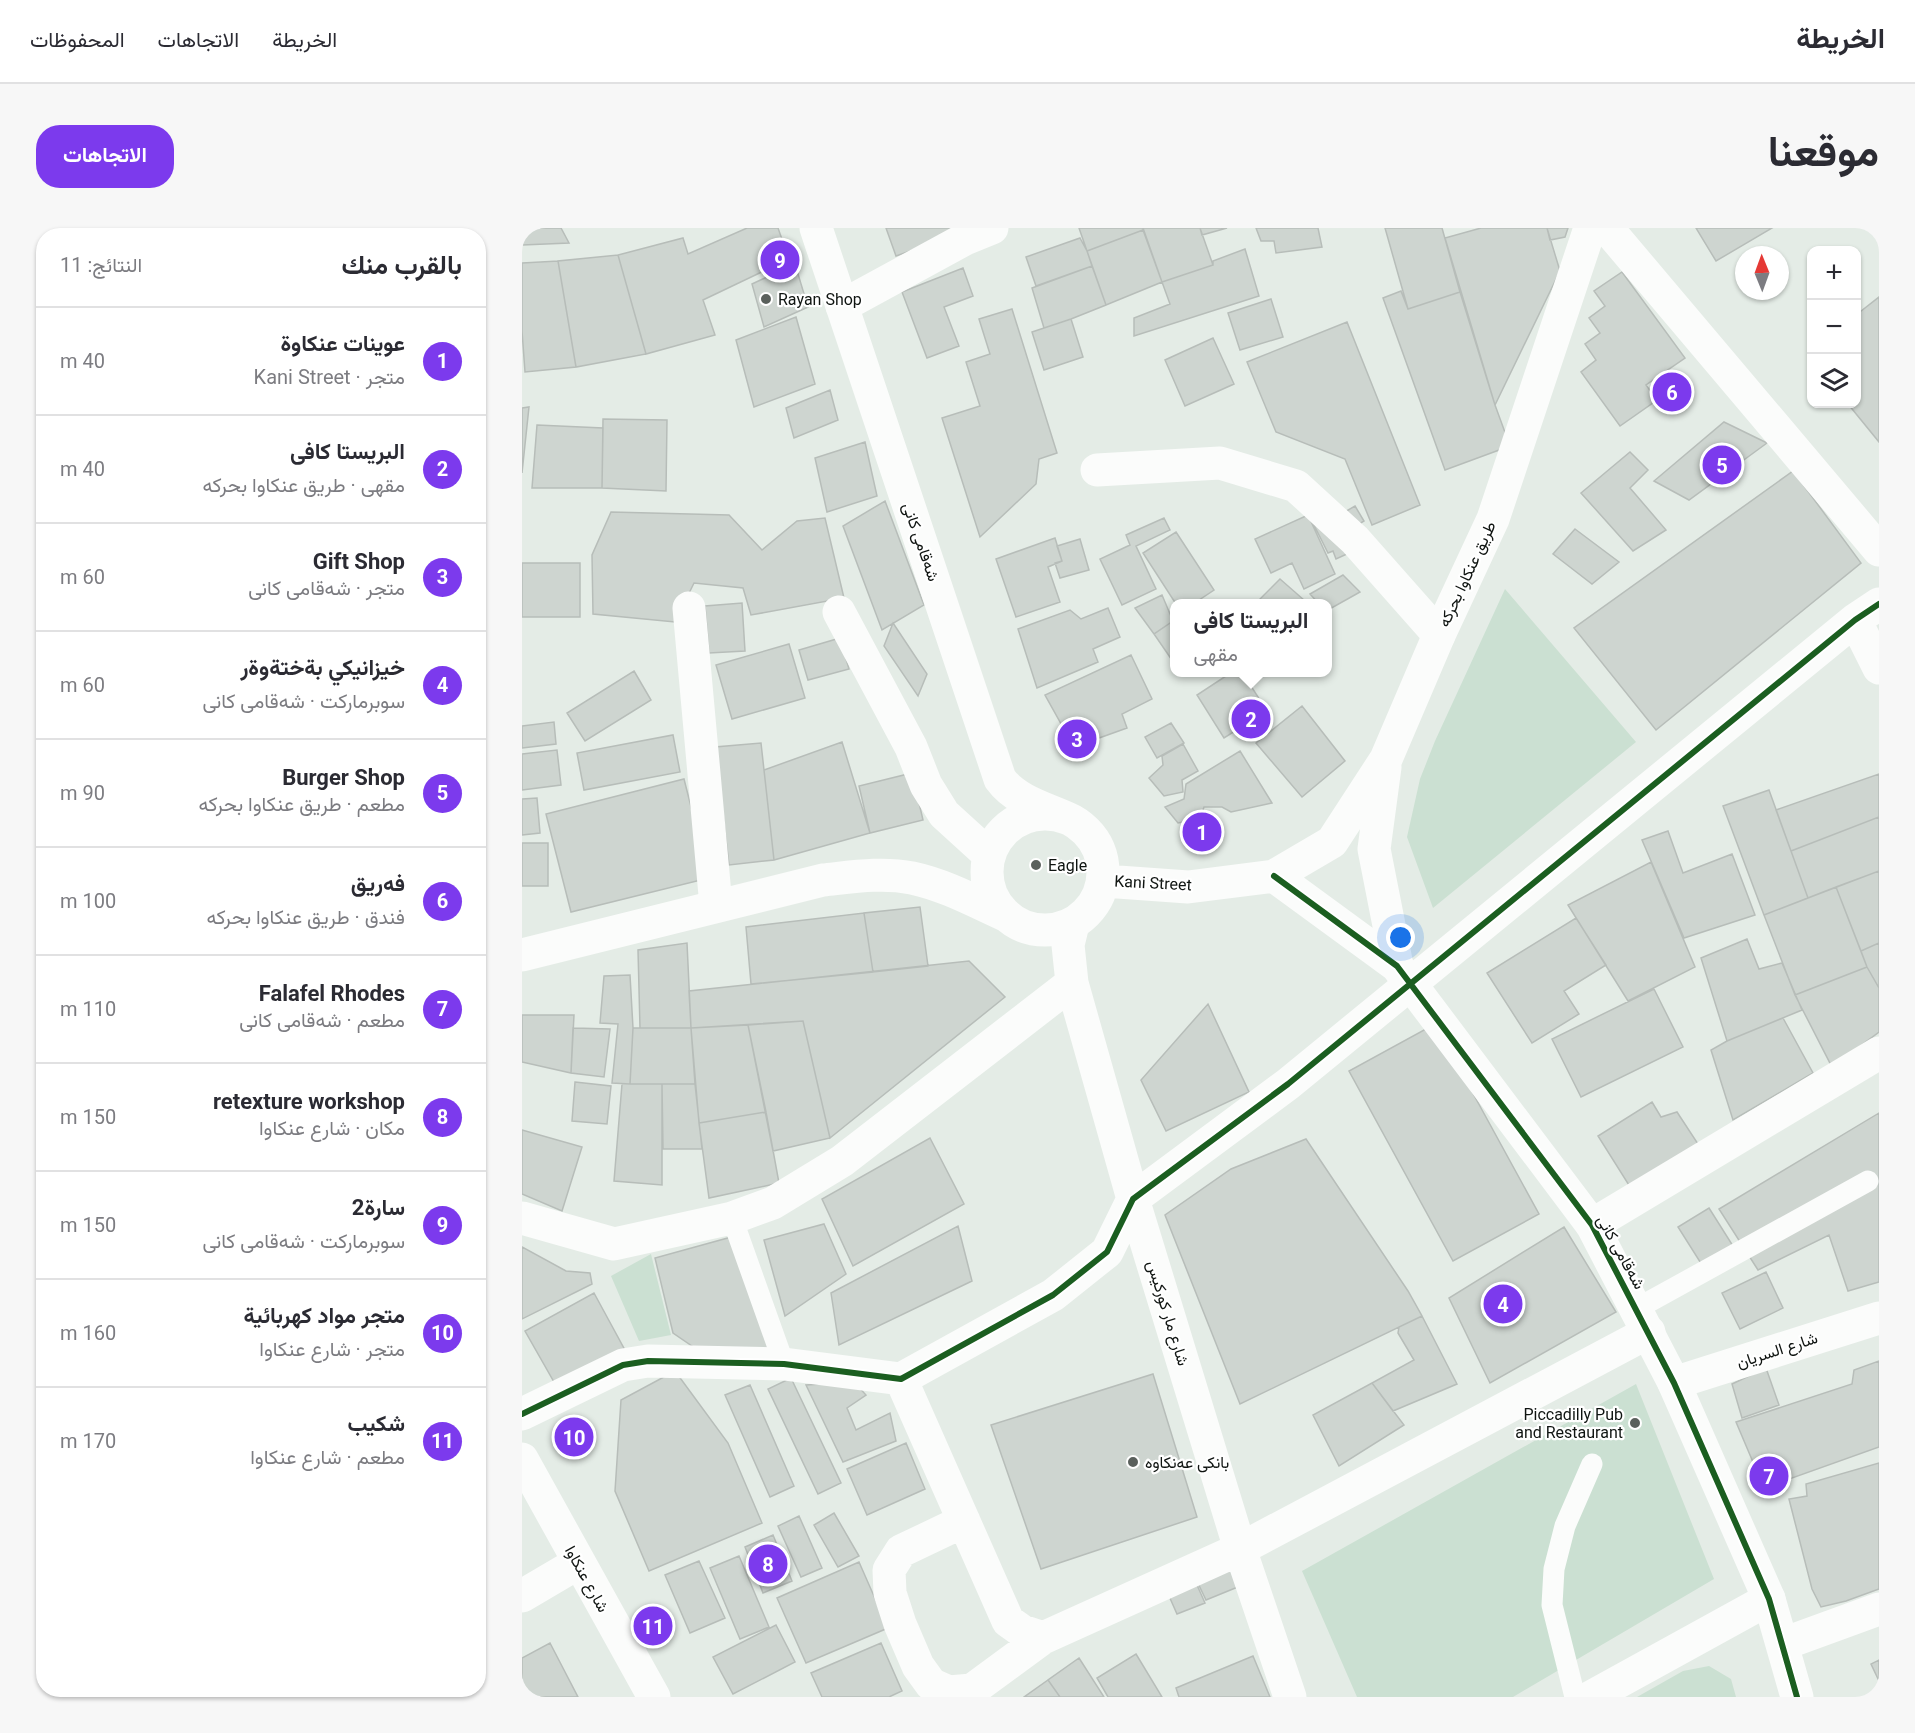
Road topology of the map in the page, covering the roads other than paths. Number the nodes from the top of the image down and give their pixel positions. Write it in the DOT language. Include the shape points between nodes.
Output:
graph roads {
  1 [pos="816,228"];
  2 [pos="992,228"];
  3 [pos="1590,228"];
  4 [pos="1607,228"];
  5 [pos="842,306"];
  6 [pos="1097,470"];
  7 [pos="1879,550"];
  8 [pos="689,608"];
  9 [pos="839,612"];
  10 [pos="1867,612"];
  11 [pos="1439,634"];
  12 [pos="1879,668"];
  13 [pos="1386,759"];
  14 [pos="1069,819"];
  15 [pos="989,855"];
  16 [pos="1274,876"];
  17 [pos="1104,881"];
  18 [pos="716,906"];
  19 [pos="1007,916"];
  20 [pos="1073,924"];
  21 [pos="522,955"];
  22 [pos="1403,975"];
  23 [pos="1072,983"];
  24 [pos="1879,1053"];
  25 [pos="1868,1181"];
  26 [pos="1133,1199"];
  27 [pos="522,1218"];
  28 [pos="732,1218"];
  29 [pos="1592,1225"];
  30 [pos="1879,1318"];
  31 [pos="1642,1321"];
  32 [pos="784,1364"];
  33 [pos="901,1380"];
  34 [pos="1674,1383"];
  35 [pos="522,1414"];
  36 [pos="522,1460"];
  37 [pos="1592,1464"];
  38 [pos="964,1521"];
  39 [pos="1240,1549"];
  40 [pos="578,1563"];
  41 [pos="522,1596"];
  42 [pos="1768,1599"];
  43 [pos="1879,1609"];
  44 [pos="1043,1638"];
  45 [pos="1783,1644"];
  46 [pos="654,1697"];
  47 [pos="1290,1697"];
  48 [pos="1575,1697"];
  49 [pos="1591,1697"];
  50 [pos="1797,1697"];
  1 -- 5 [label="street, شەقامی کانی"];
  2 -- 5 [label="street"];
  3 -- 11 [label="street, طريق عنكاوا بحركه" via="1493,519"];
  4 -- 7 [label="street"];
  5 -- 14 [label="street, شەقامی کانی" via="1000,779 1020,797"];
  6 -- 11 [label="street" via="1220,463 1296,486 1355,540"];
  8 -- 18 [label="street"];
  9 -- 15 [label="street" via="911,747 926,785 944,814"];
  10 -- 12 [label="street"];
  10 -- 22 [label="street"];
  11 -- 13 [label="street, طريق عنكاوا بحركه"];
  13 -- 16 [label="street, طريق عنكاوا بحركه" via="1332,842"];
  13 -- 22 [label="street" via="1374,849"];
  14 -- 15 [label="street" via="1050,814 1017,821 1005,830"];
  14 -- 17 [label="street" via="1097,843"];
  15 -- 19 [label="street" via="988,887"];
  16 -- 17 [label="street, Kani Street" via="1188,887"];
  16 -- 22 [label="street, شەقامی کانی"];
  17 -- 20 [label="street" via="1088,913"];
  18 -- 19 [label="street" via="823,880 868,875 912,878"];
  18 -- 21 [label="street"];
  19 -- 20 [label="street" via="1038,931"];
  20 -- 23 [label="street, شارع مار كوركيس" via="1068,945"];
  22 -- 26 [label="street" via="1288,1084"];
  22 -- 29 [label="street, شەقامی کانی"];
  23 -- 26 [label="street, شارع مار كوركيس"];
  23 -- 28 [label="street" via="842,1161 773,1203"];
  24 -- 29 [label="street"];
  25 -- 31 [label="lane"];
  26 -- 33 [label="street" via="1107,1252 1053,1295"];
  26 -- 39 [label="street, شارع مار كوركيس"];
  27 -- 28 [label="street" via="614,1244"];
  28 -- 32 [label="lane"];
  29 -- 31 [label="street, شەقامی کانی"];
  30 -- 34 [label="street, شارع السريان"];
  31 -- 34 [label="street, شەقامی کانی"];
  31 -- 39 [label="street"];
  32 -- 33 [label="street"];
  32 -- 35 [label="street" via="648,1361 624,1365"];
  33 -- 38 [label="street"];
  34 -- 42 [label="street, شەقامی کانی"];
  36 -- 40 [label="street, شارع عنكاوا"];
  37 -- 48 [label="lane" via="1565,1526 1554,1569 1552,1605"];
  38 -- 44 [label="street" via="1008,1621"];
  38 -- 44 [label="street" via="901,1551 889,1570 890,1593 918,1666 931,1684 949,1692 972,1690"];
  39 -- 44 [label="street"];
  39 -- 47 [label="street, شارع مار كوركيس"];
  40 -- 41 [label="street"];
  40 -- 46 [label="street, شارع عنكاوا"];
  42 -- 45 [label="street, شەقامی کانی"];
  42 -- 49 [label="street"];
  43 -- 45 [label="street"];
  45 -- 50 [label="street, شەقامی کانی"];
}
